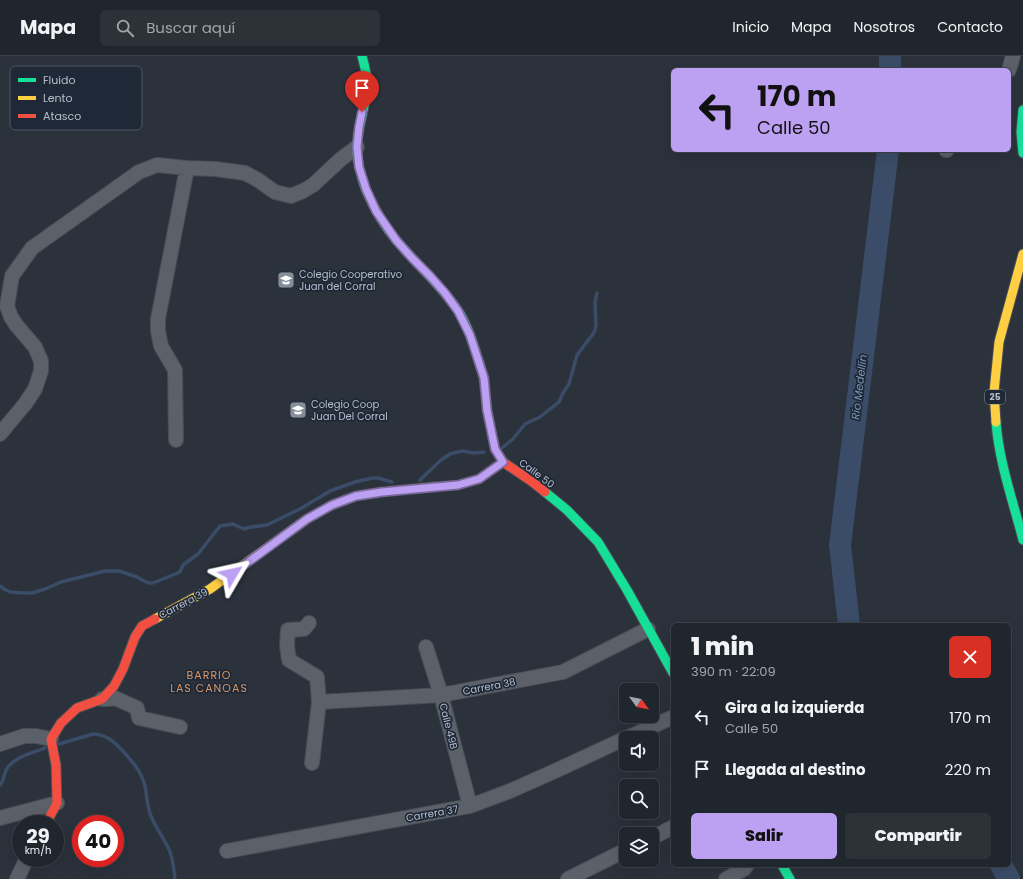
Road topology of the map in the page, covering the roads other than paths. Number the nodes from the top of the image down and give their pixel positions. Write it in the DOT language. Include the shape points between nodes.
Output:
graph roads {
  1 [pos="362,56"];
  2 [pos="1013,56"];
  3 [pos="1010,68"];
  4 [pos="1023,110"];
  5 [pos="357,147"];
  6 [pos="1023,153"];
  7 [pos="187,168"];
  8 [pos="1023,254"];
  9 [pos="0,434"];
  10 [pos="176,440"];
  11 [pos="503,462"];
  12 [pos="1023,540"];
  13 [pos="308,623"];
  14 [pos="648,629"];
  15 [pos="426,647"];
  16 [pos="671,669"];
  17 [pos="441,695"];
  18 [pos="102,698"];
  19 [pos="319,702"];
  20 [pos="671,718"];
  21 [pos="180,728"];
  22 [pos="642,731"];
  23 [pos="51,739"];
  24 [pos="619,741"];
  25 [pos="0,744"];
  26 [pos="312,763"];
  27 [pos="57,803"];
  28 [pos="470,806"];
  29 [pos="51,815"];
  30 [pos="0,818"];
  31 [pos="671,828"];
  32 [pos="659,834"];
  33 [pos="227,851"];
  34 [pos="619,854"];
  35 [pos="23,867"];
  36 [pos="746,867"];
  37 [pos="783,867"];
  38 [pos="17,879"];
  39 [pos="568,879"];
  40 [pos="726,879"];
  41 [pos="790,879"];
  1 -- 5 [label="main road, Calle 50" via="367,82"];
  2 -- 3 [label="street"];
  4 -- 6 [label="main road"];
  5 -- 7 [label="street" via="313,185 291,196 275,192 245,173"];
  5 -- 11 [label="main road, Calle 50" via="359,167 376,211 396,240 445,293 470,335 484,378 495,449"];
  7 -- 9 [label="street" via="157,165 139,172 32,248 12,276 7,306 17,326 35,347 41,360 42,371 35,389 25,404"];
  7 -- 10 [label="street" via="158,319 161,346 175,370"];
  8 -- 12 [label="main road, 25" via="999,342 994,392 997,436"];
  11 -- 14 [label="main road, Calle 50" via="567,510 598,542"];
  11 -- 18 [label="main road, Carrera 39" via="479,479 458,485 356,496 332,505 307,519 210,589 142,626 114,686"];
  13 -- 19 [label="street" via="304,629 288,630 288,660 317,677"];
  14 -- 16 [label="main road, Calle 50"];
  14 -- 17 [label="street, Carrera 38" via="563,672"];
  15 -- 17 [label="street, Calle 49B"];
  17 -- 19 [label="street, Carrera 38"];
  17 -- 28 [label="street, Calle 49B"];
  18 -- 21 [label="street" via="115,698 137,708 139,718"];
  18 -- 23 [label="main road, Carrera 39" via="77,708 61,723"];
  19 -- 26 [label="street"];
  20 -- 22 [label="street, Carrera 37"];
  23 -- 25 [label="street" via="24,736"];
  23 -- 27 [label="main road" via="56,765"];
  24 -- 28 [label="street, Carrera 37" via="536,780"];
  27 -- 29 [label="main road"];
  27 -- 30 [label="street"];
  28 -- 33 [label="street, Carrera 37"];
  31 -- 32 [label="street"];
  34 -- 39 [label="street"];
  35 -- 38 [label="street"];
  36 -- 40 [label="street"];
  37 -- 41 [label="main road"];
}
